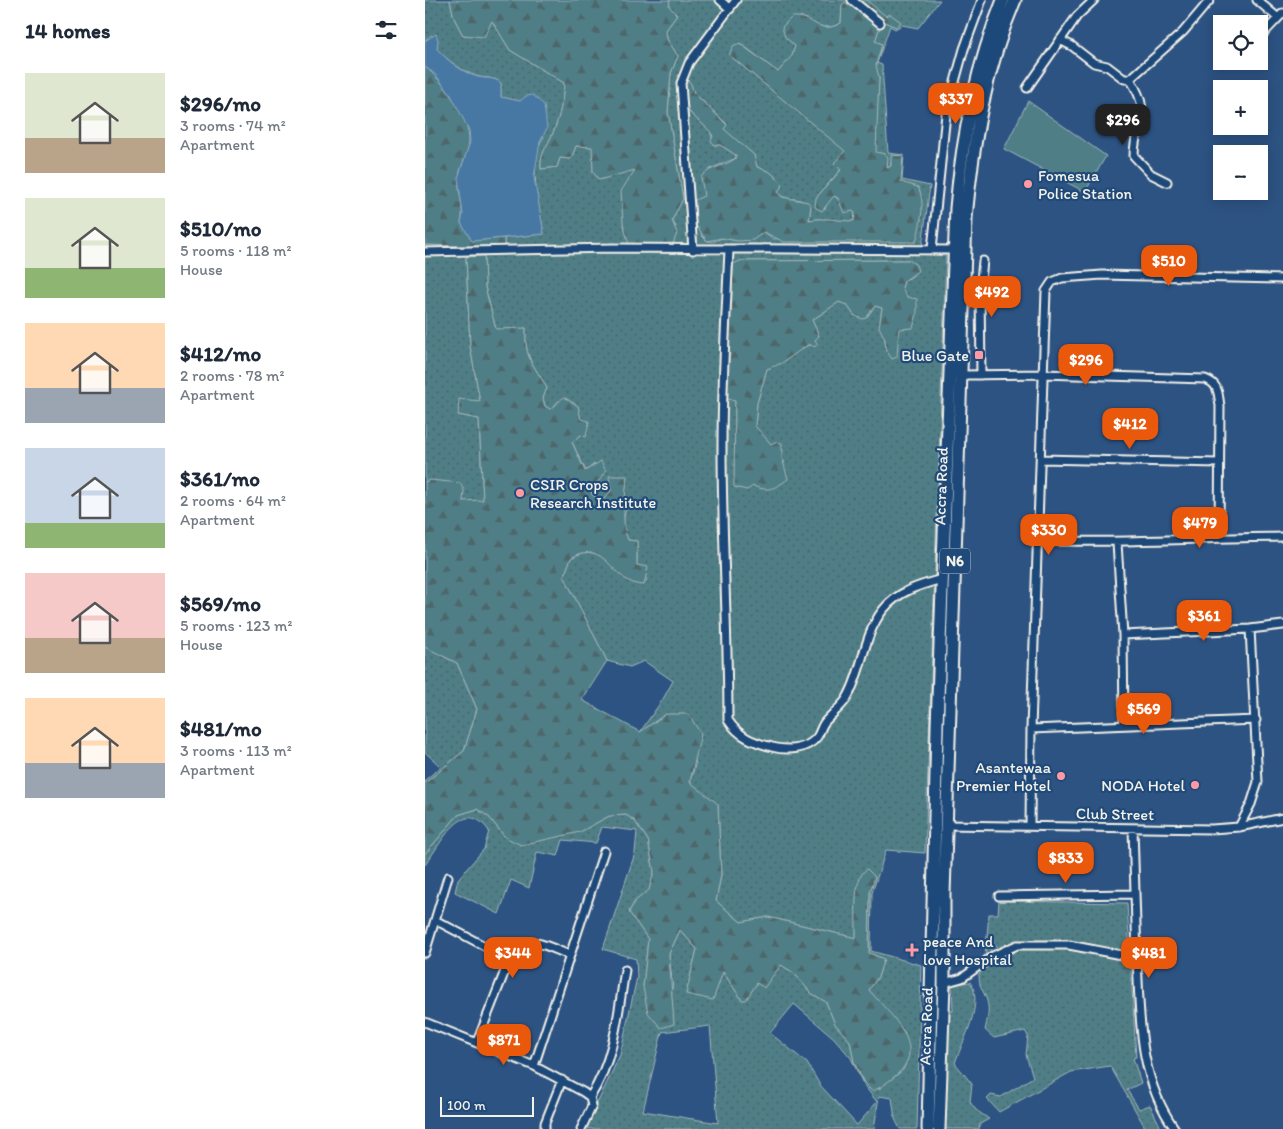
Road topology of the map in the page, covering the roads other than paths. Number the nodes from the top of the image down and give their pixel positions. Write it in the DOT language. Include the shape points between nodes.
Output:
graph roads {
  1 [pos="720,0"];
  2 [pos="736,0"];
  3 [pos="852,0"];
  4 [pos="982,0"];
  5 [pos="1003,0"];
  6 [pos="1015,0"];
  7 [pos="1093,0"];
  8 [pos="1210,0"];
  9 [pos="1257,0"];
  10 [pos="730,9"];
  11 [pos="1280,16"];
  12 [pos="880,23"];
  13 [pos="1268,29"];
  14 [pos="1060,40"];
  15 [pos="1130,80"];
  16 [pos="1027,88"];
  17 [pos="1167,182"];
  18 [pos="932,249"];
  19 [pos="693,250"];
  20 [pos="729,250"];
  21 [pos="954,250"];
  22 [pos="425,252"];
  23 [pos="983,261"];
  24 [pos="1283,279"];
  25 [pos="981,374"];
  26 [pos="1042,374"];
  27 [pos="961,375"];
  28 [pos="1041,459"];
  29 [pos="1219,463"];
  30 [pos="1283,537"];
  31 [pos="1219,538"];
  32 [pos="1038,541"];
  33 [pos="1117,543"];
  34 [pos="943,579"];
  35 [pos="1283,625"];
  36 [pos="1250,629"];
  37 [pos="1123,635"];
  38 [pos="1256,720"];
  39 [pos="1124,725"];
  40 [pos="1031,729"];
  41 [pos="1283,818"];
  42 [pos="946,825"];
  43 [pos="1030,826"];
  44 [pos="1239,827"];
  45 [pos="1133,828"];
  46 [pos="604,851"];
  47 [pos="448,877"];
  48 [pos="1134,894"];
  49 [pos="999,896"];
  50 [pos="435,920"];
  51 [pos="425,953"];
  52 [pos="569,955"];
  53 [pos="1137,958"];
  54 [pos="509,959"];
  55 [pos="625,970"];
  56 [pos="944,984"];
  57 [pos="425,1022"];
  58 [pos="477,1042"];
  59 [pos="534,1066"];
  60 [pos="562,1080"];
  61 [pos="590,1097"];
  62 [pos="545,1129"];
  63 [pos="581,1129"];
  64 [pos="928,1129"];
  65 [pos="939,1129"];
  66 [pos="1175,1129"];
  1 -- 10 [label="street"];
  2 -- 10 [label="street"];
  3 -- 12 [label="street"];
  4 -- 18 [label="street" via="946,114"];
  5 -- 21 [label="highway, Accra Road / N6" via="974,88 962,152"];
  6 -- 27 [label="highway, Accra Road / N6" via="994,55 974,148 967,218"];
  7 -- 14 [label="street"];
  8 -- 15 [label="street" via="1183,32"];
  9 -- 11 [label="street"];
  10 -- 19 [label="street" via="689,63 681,83"];
  11 -- 13 [label="street"];
  14 -- 15 [label="street" via="1094,63 1107,66"];
  14 -- 16 [label="street"];
  15 -- 17 [label="street" via="1141,95 1143,112 1134,156 1151,174"];
  18 -- 20 [label="street"];
  18 -- 21 [label="street"];
  19 -- 20 [label="street"];
  19 -- 22 [label="street" via="613,248"];
  20 -- 34 [label="street" via="722,445 728,720 744,738 776,748 794,749 812,742 823,724 847,698 869,637 883,610 915,586"];
  21 -- 34 [label="highway, Accra Road / N6"];
  23 -- 25 [label="street"];
  24 -- 26 [label="street" via="1102,275 1062,278 1052,282 1046,292"];
  25 -- 26 [label="street"];
  25 -- 27 [label="street"];
  26 -- 28 [label="street"];
  26 -- 29 [label="street" via="1205,379 1214,382 1220,406"];
  27 -- 42 [label="highway, Accra Road / N6"];
  28 -- 29 [label="street"];
  28 -- 32 [label="street"];
  29 -- 31 [label="street"];
  30 -- 31 [label="street"];
  31 -- 33 [label="street"];
  32 -- 33 [label="street"];
  32 -- 40 [label="street"];
  33 -- 37 [label="street"];
  34 -- 64 [label="highway, Accra Road / N6"];
  35 -- 36 [label="street"];
  36 -- 37 [label="street"];
  36 -- 38 [label="street"];
  37 -- 39 [label="street"];
  38 -- 39 [label="street"];
  38 -- 44 [label="street" via="1257,782 1251,804"];
  39 -- 40 [label="street"];
  40 -- 43 [label="street"];
  41 -- 44 [label="street, Club Street"];
  42 -- 43 [label="street, Club Street"];
  42 -- 56 [label="highway, Accra Road / N6"];
  43 -- 45 [label="street, Club Street"];
  44 -- 45 [label="street, Club Street"];
  45 -- 48 [label="street"];
  46 -- 52 [label="street"];
  47 -- 50 [label="street"];
  48 -- 49 [label="street"];
  48 -- 53 [label="street"];
  50 -- 51 [label="street"];
  50 -- 54 [label="street"];
  52 -- 54 [label="street" via="528,942 514,948"];
  52 -- 59 [label="street"];
  53 -- 56 [label="street" via="1069,946 1017,945 993,956 962,978"];
  53 -- 66 [label="street" via="1139,1022 1146,1068 1165,1115"];
  54 -- 58 [label="street"];
  55 -- 61 [label="street" via="614,1039 604,1075"];
  56 -- 65 [label="highway, Accra Road / N6"];
  57 -- 58 [label="street"];
  58 -- 59 [label="street"];
  59 -- 60 [label="street"];
  60 -- 61 [label="street"];
  60 -- 62 [label="street"];
  61 -- 63 [label="street" via="593,1106"];
}
